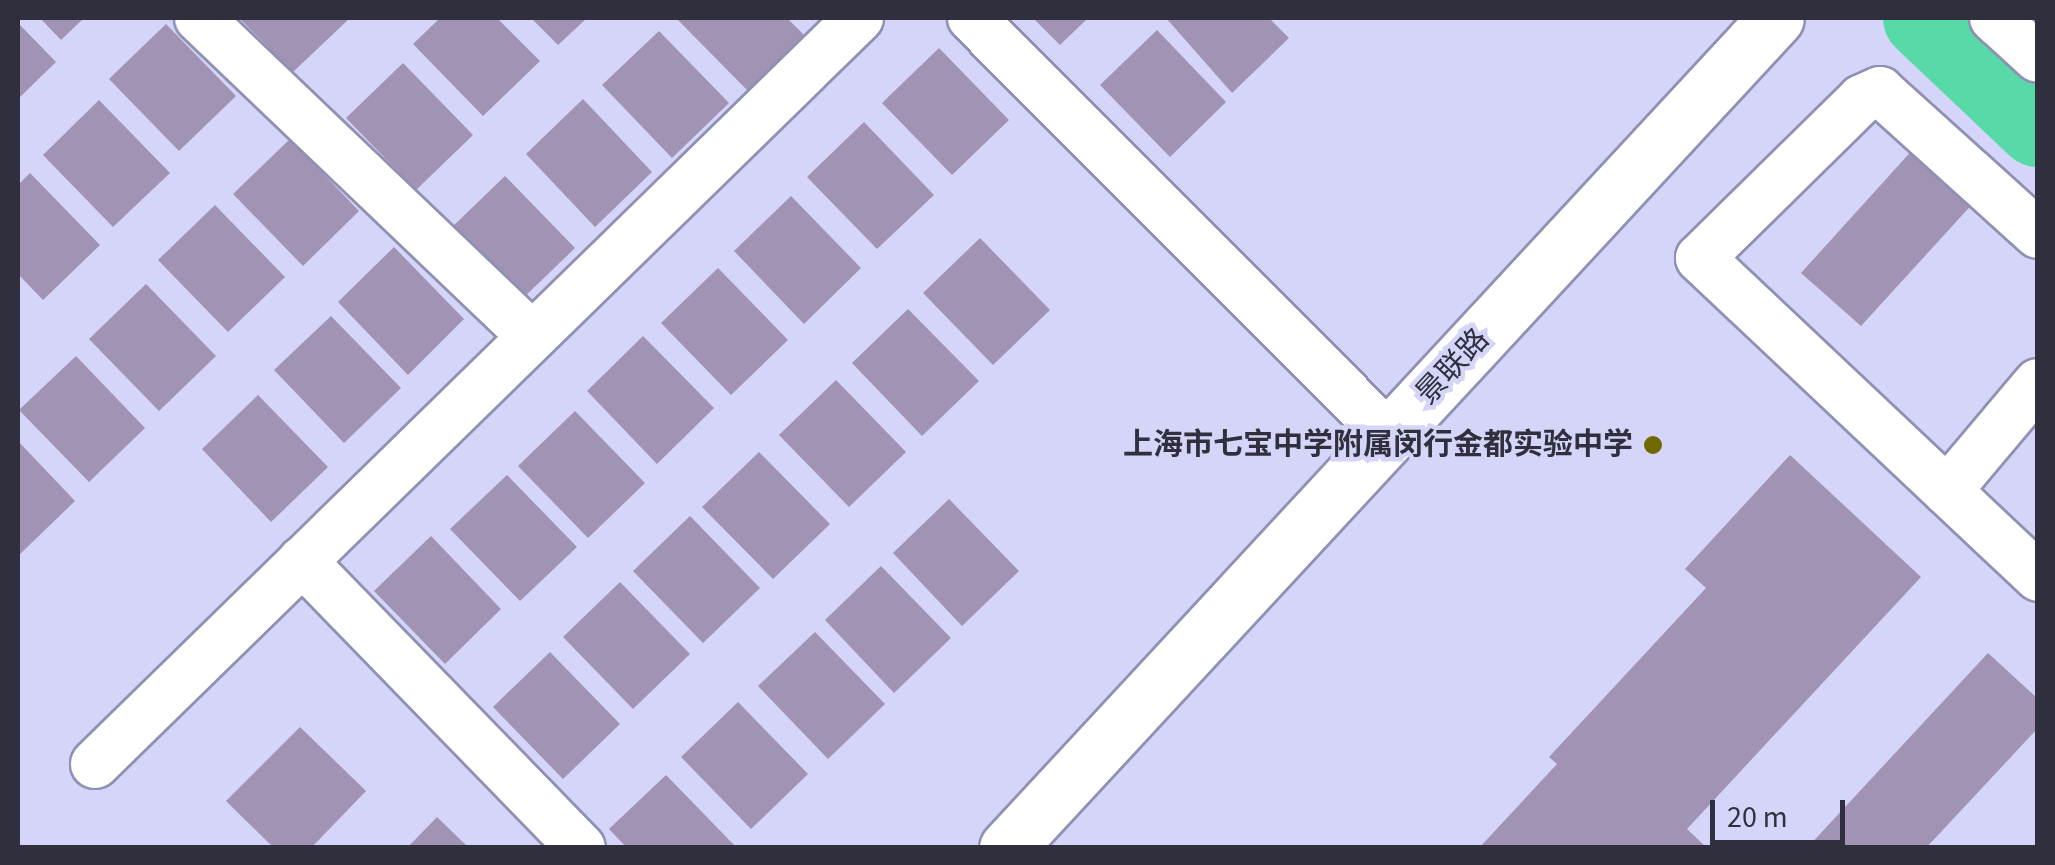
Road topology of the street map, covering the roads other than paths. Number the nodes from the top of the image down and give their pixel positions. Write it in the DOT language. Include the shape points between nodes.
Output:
graph roads {
  1 [pos="198,18"];
  2 [pos="859,18"];
  3 [pos="972,18"];
  4 [pos="1776,18"];
  5 [pos="1994,18"];
  6 [pos="2038,58"];
  7 [pos="2038,234"];
  8 [pos="532,336"];
  9 [pos="2038,383"];
  10 [pos="1389,436"];
  11 [pos="1947,491"];
  12 [pos="302,561"];
  13 [pos="2038,577"];
  14 [pos="95,764"];
  15 [pos="581,848"];
  16 [pos="1008,848"];
  1 -- 8 [label="street"];
  2 -- 8 [label="street"];
  3 -- 10 [label="street"];
  4 -- 10 [label="street, 景联路"];
  5 -- 6 [label="street"];
  7 -- 11 [label="street" via="1880,91 1862,99 1700,258"];
  8 -- 12 [label="street"];
  9 -- 11 [label="street"];
  10 -- 16 [label="street, 景联路"];
  11 -- 13 [label="street"];
  12 -- 14 [label="street"];
  12 -- 15 [label="street"];
}
